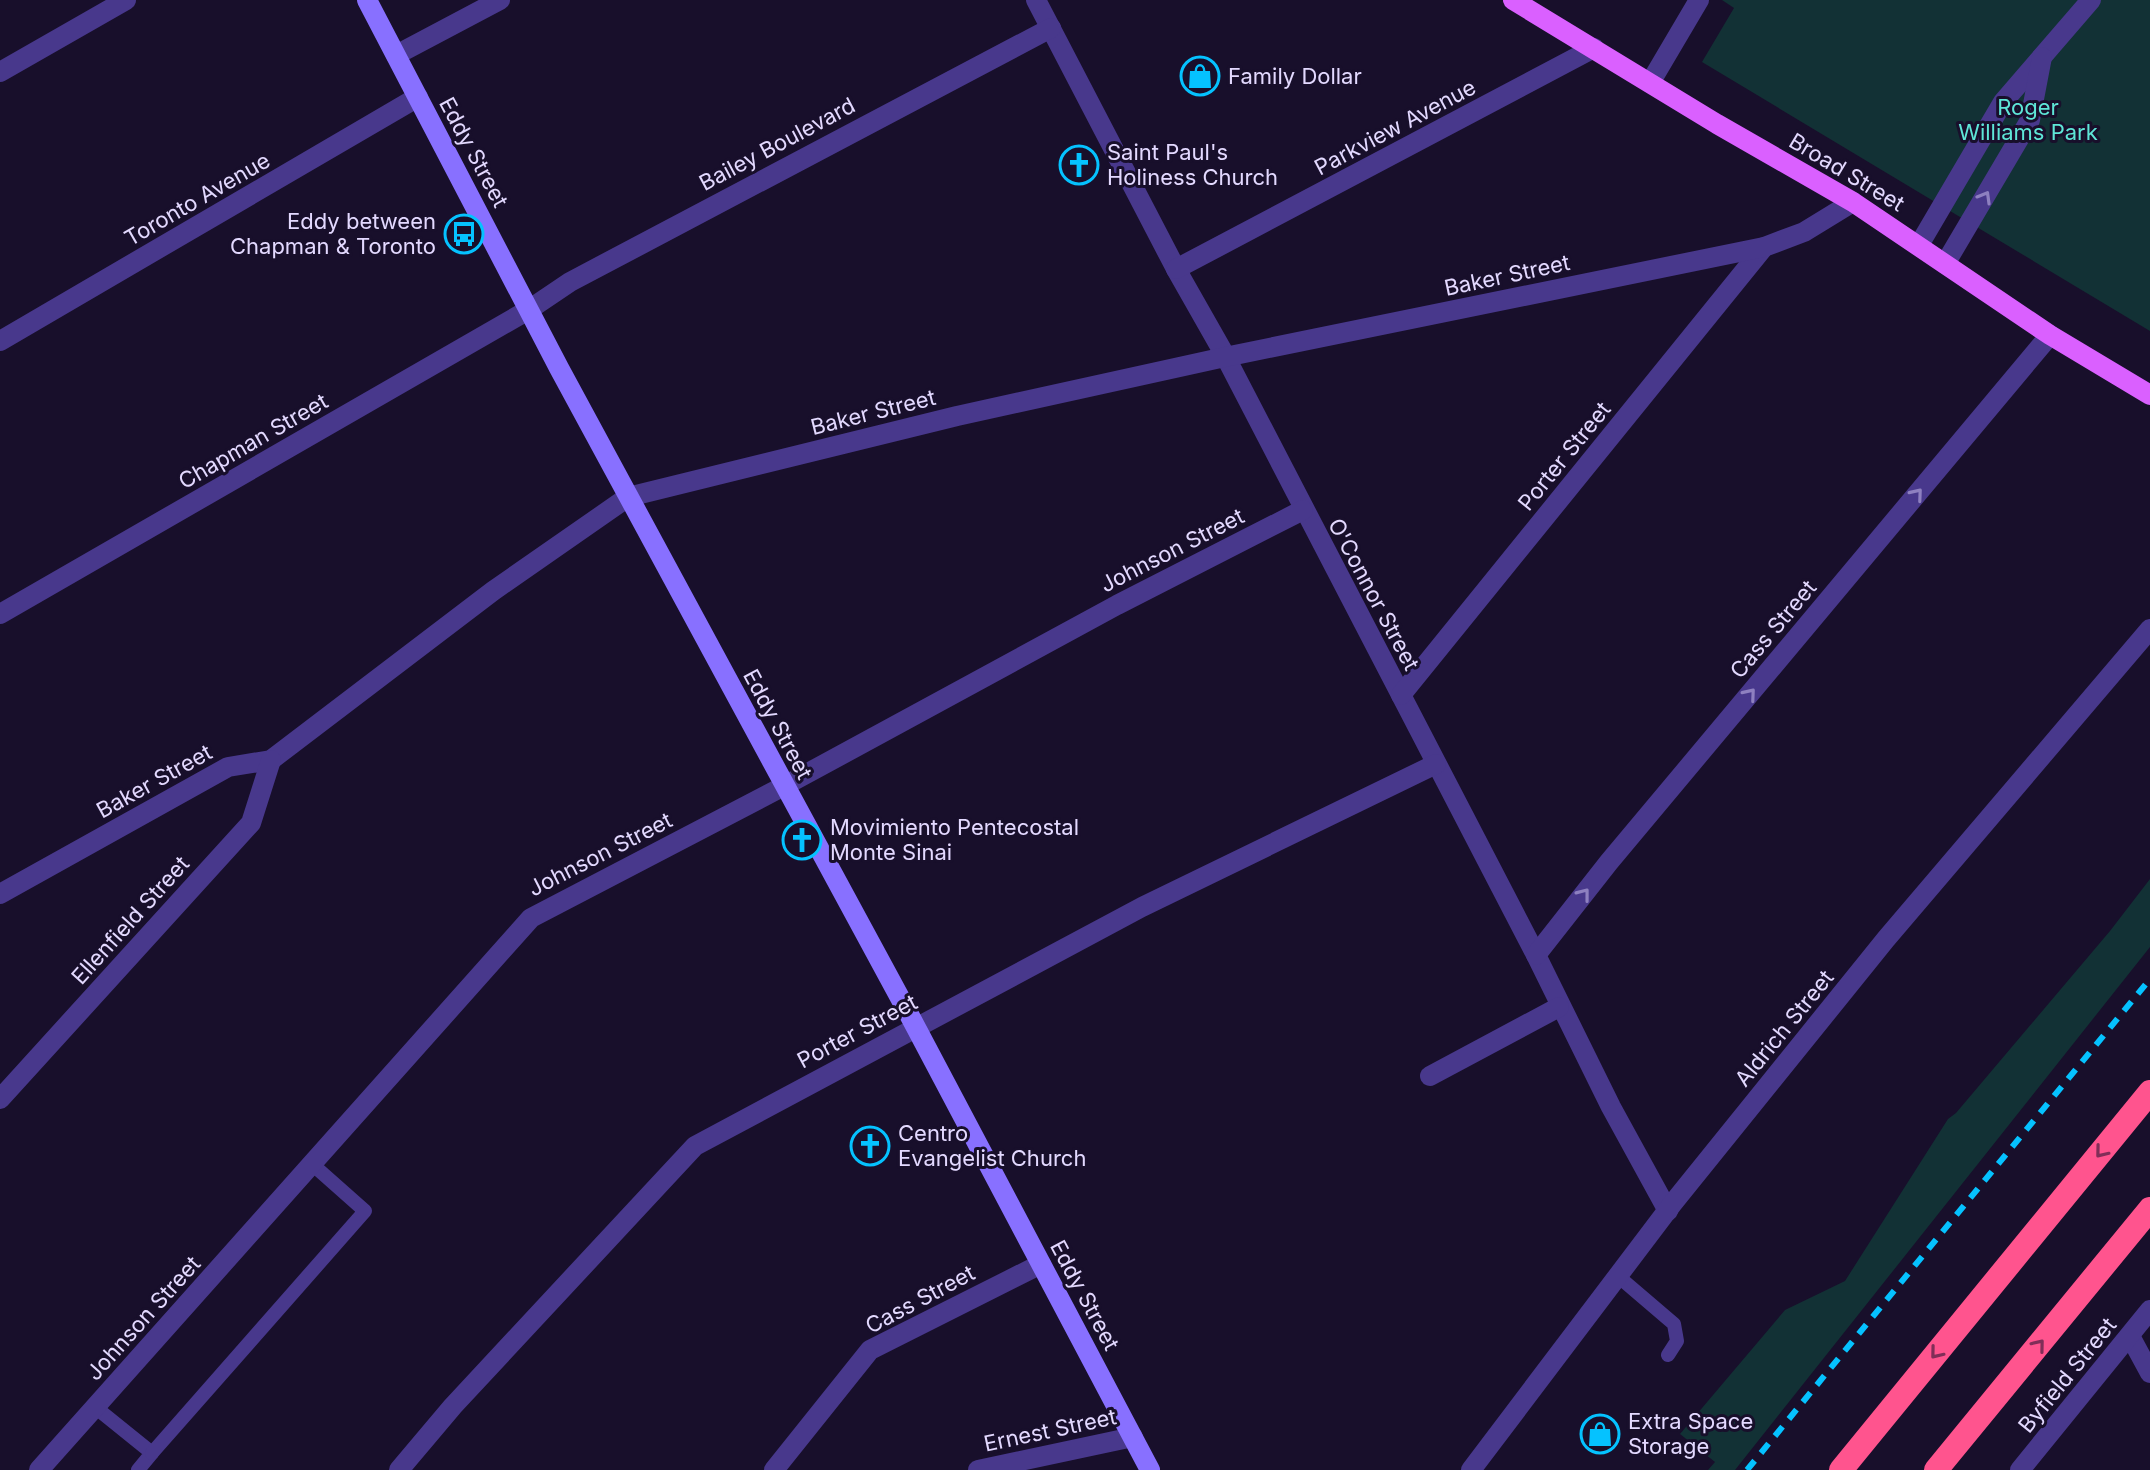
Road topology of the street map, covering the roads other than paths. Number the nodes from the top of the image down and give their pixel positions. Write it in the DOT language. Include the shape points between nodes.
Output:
graph roads {
  1 [pos="126,0"];
  2 [pos="367,0"];
  3 [pos="500,0"];
  4 [pos="1036,0"];
  5 [pos="1513,0"];
  6 [pos="1699,0"];
  7 [pos="2091,0"];
  8 [pos="1051,28"];
  9 [pos="1594,48"];
  10 [pos="396,55"];
  11 [pos="2042,57"];
  12 [pos="0,72"];
  13 [pos="1650,83"];
  14 [pos="418,97"];
  15 [pos="1853,202"];
  16 [pos="1919,245"];
  17 [pos="1764,247"];
  18 [pos="1945,264"];
  19 [pos="1176,269"];
  20 [pos="530,309"];
  21 [pos="2050,335"];
  22 [pos="0,341"];
  23 [pos="1225,357"];
  24 [pos="2150,395"];
  25 [pos="628,497"];
  26 [pos="1303,510"];
  27 [pos="0,614"];
  28 [pos="2150,629"];
  29 [pos="1401,695"];
  30 [pos="271,760"];
  31 [pos="1436,764"];
  32 [pos="784,786"];
  33 [pos="0,894"];
  34 [pos="1536,955"];
  35 [pos="1559,1007"];
  36 [pos="915,1027"];
  37 [pos="1430,1076"];
  38 [pos="2150,1092"];
  39 [pos="0,1099"];
  40 [pos="312,1164"];
  41 [pos="2150,1209"];
  42 [pos="1668,1211"];
  43 [pos="1041,1264"];
  44 [pos="1619,1277"];
  45 [pos="2150,1310"];
  46 [pos="2130,1336"];
  47 [pos="1668,1355"];
  48 [pos="2150,1373"];
  49 [pos="95,1407"];
  50 [pos="1133,1437"];
  51 [pos="152,1453"];
  52 [pos="39,1470"];
  53 [pos="138,1470"];
  54 [pos="399,1470"];
  55 [pos="774,1470"];
  56 [pos="978,1470"];
  57 [pos="1150,1470"];
  58 [pos="1471,1470"];
  59 [pos="1841,1470"];
  60 [pos="1936,1470"];
  61 [pos="2020,1470"];
  1 -- 12 [label="street"];
  2 -- 10 [label="main road, Eddy Street"];
  3 -- 10 [label="street"];
  4 -- 8 [label="street, O'Connor Street"];
  5 -- 9 [label="main road, Broad Street"];
  6 -- 13 [label="street"];
  7 -- 11 [label="street"];
  8 -- 19 [label="street, O'Connor Street"];
  8 -- 20 [label="street, Bailey Boulevard" via="570,282"];
  9 -- 13 [label="main road, Broad Street"];
  9 -- 19 [label="street, Parkview Avenue"];
  10 -- 14 [label="main road, Eddy Street"];
  11 -- 16 [label="street" via="1992,117"];
  18 -- 11 [label="street, one-way" via="2030,120"];
  13 -- 15 [label="main road, Broad Street"];
  14 -- 20 [label="main road, Eddy Street"];
  14 -- 22 [label="street, Toronto Avenue"];
  15 -- 16 [label="main road, Broad Street"];
  15 -- 17 [label="street, Baker Street" via="1804,232"];
  16 -- 18 [label="main road, Broad Street"];
  17 -- 23 [label="street, Baker Street"];
  17 -- 29 [label="street, Porter Street"];
  18 -- 21 [label="main road, Broad Street"];
  19 -- 23 [label="street, O'Connor Street"];
  20 -- 25 [label="main road, Eddy Street"];
  20 -- 27 [label="street, Chapman Street"];
  21 -- 24 [label="main road, Broad Street"];
  34 -- 21 [label="street, Cass Street, one-way"];
  23 -- 25 [label="street, Baker Street"];
  23 -- 26 [label="street, O'Connor Street"];
  25 -- 30 [label="street, Baker Street" via="498,587"];
  25 -- 32 [label="main road, Eddy Street"];
  26 -- 29 [label="street, O'Connor Street"];
  26 -- 32 [label="street, Johnson Street"];
  28 -- 42 [label="street, Aldrich Street" via="1886,939"];
  29 -- 31 [label="street, O'Connor Street"];
  30 -- 33 [label="street, Baker Street" via="228,767"];
  30 -- 39 [label="street, Ellenfield Street" via="251,823"];
  31 -- 34 [label="street, O'Connor Street"];
  31 -- 36 [label="street, Porter Street" via="1142,907"];
  32 -- 36 [label="main road, Eddy Street"];
  32 -- 40 [label="street, Johnson Street" via="531,918"];
  34 -- 35 [label="street, O'Connor Street"];
  35 -- 37 [label="street"];
  35 -- 42 [label="street, O'Connor Street"];
  36 -- 43 [label="main road, Eddy Street"];
  36 -- 54 [label="street, Porter Street" via="695,1146"];
  38 -- 59 [label="highway, one-way"];
  40 -- 49 [label="street, Johnson Street"];
  40 -- 51 [label="lane" via="365,1211"];
  60 -- 41 [label="highway, one-way"];
  42 -- 44 [label="street, Aldrich Street"];
  43 -- 50 [label="main road, Eddy Street"];
  43 -- 55 [label="street, Cass Street" via="870,1350"];
  44 -- 47 [label="lane" via="1674,1324 1677,1341"];
  44 -- 58 [label="street, Aldrich Street"];
  45 -- 46 [label="street, Byfield Street"];
  46 -- 48 [label="street"];
  46 -- 61 [label="street, Byfield Street"];
  49 -- 51 [label="lane"];
  49 -- 52 [label="street, Johnson Street"];
  50 -- 56 [label="street, Ernest Street"];
  50 -- 57 [label="main road, Eddy Street"];
  51 -- 53 [label="lane"];
}
